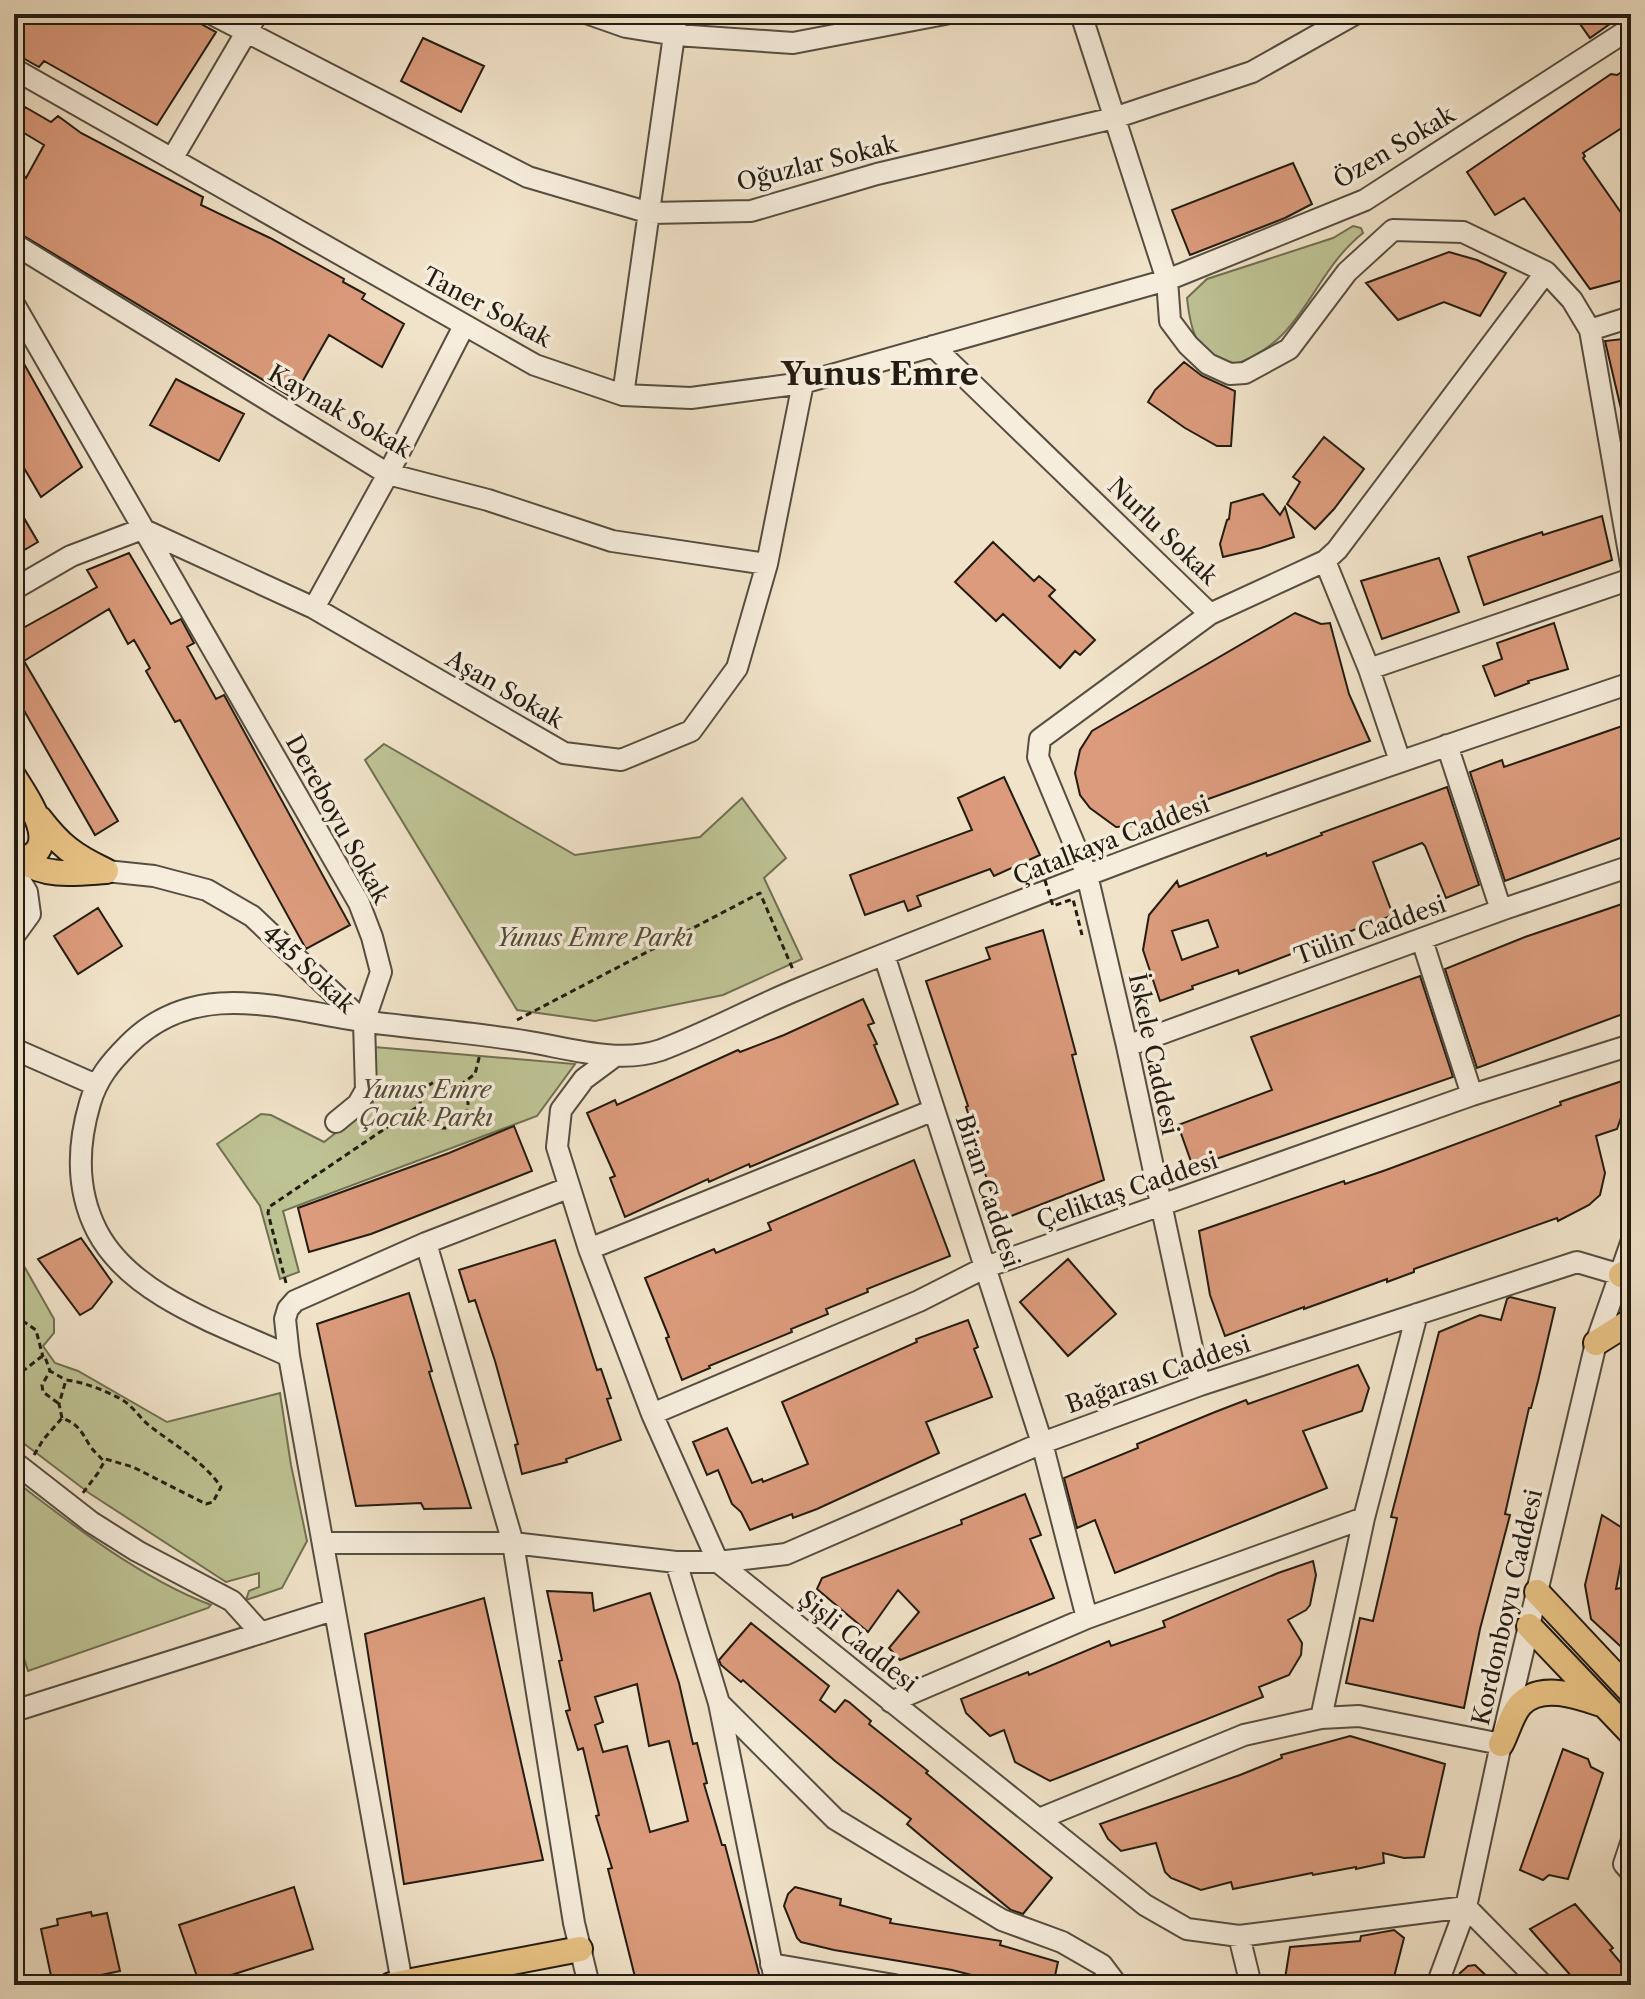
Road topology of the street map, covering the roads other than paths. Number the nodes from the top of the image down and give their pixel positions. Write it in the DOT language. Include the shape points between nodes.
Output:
graph roads {
  1 [pos="212,14"];
  2 [pos="589,14"];
  3 [pos="945,14"];
  4 [pos="1081,14"];
  5 [pos="1355,14"];
  6 [pos="252,23"];
  7 [pos="677,24"];
  8 [pos="1631,28"];
  9 [pos="14,69"];
  10 [pos="1114,118"];
  11 [pos="172,159"];
  12 [pos="650,213"];
  13 [pos="14,244"];
  14 [pos="1546,272"];
  15 [pos="1167,280"];
  16 [pos="14,304"];
  17 [pos="1631,317"];
  18 [pos="464,326"];
  19 [pos="1590,330"];
  20 [pos="933,346"];
  21 [pos="803,383"];
  22 [pos="623,395"];
  23 [pos="388,474"];
  24 [pos="142,529"];
  25 [pos="1325,561"];
  26 [pos="767,564"];
  27 [pos="1631,564"];
  28 [pos="1631,579"];
  29 [pos="14,589"];
  30 [pos="314,608"];
  31 [pos="1210,614"];
  32 [pos="1369,669"];
  33 [pos="1631,683"];
  34 [pos="1447,745"];
  35 [pos="1400,761"];
  36 [pos="14,777"];
  37 [pos="29,810"];
  38 [pos="17,861"];
  39 [pos="1631,866"];
  40 [pos="106,871"];
  41 [pos="1087,875"];
  42 [pos="1501,910"];
  43 [pos="14,936"];
  44 [pos="1422,940"];
  45 [pos="884,955"];
  46 [pos="364,1022"];
  47 [pos="1631,1045"];
  48 [pos="1127,1046"];
  49 [pos="14,1049"];
  50 [pos="615,1056"];
  51 [pos="96,1085"];
  52 [pos="1472,1095"];
  53 [pos="934,1110"];
  54 [pos="336,1122"];
  55 [pos="568,1188"];
  56 [pos="1160,1206"];
  57 [pos="426,1243"];
  58 [pos="1631,1243"];
  59 [pos="589,1249"];
  60 [pos="986,1267"];
  61 [pos="1626,1273"];
  62 [pos="1417,1314"];
  63 [pos="1631,1321"];
  64 [pos="1596,1343"];
  65 [pos="289,1356"];
  66 [pos="1200,1385"];
  67 [pos="652,1414"];
  68 [pos="1042,1443"];
  69 [pos="19,1468"];
  70 [pos="1364,1518"];
  71 [pos="324,1543"];
  72 [pos="513,1543"];
  73 [pos="676,1562"];
  74 [pos="718,1562"];
  75 [pos="1537,1592"];
  76 [pos="333,1610"];
  77 [pos="1087,1618"];
  78 [pos="1529,1626"];
  79 [pos="261,1633"];
  80 [pos="1631,1692"];
  81 [pos="891,1702"];
  82 [pos="719,1703"];
  83 [pos="1608,1707"];
  84 [pos="14,1711"];
  85 [pos="1321,1718"];
  86 [pos="1631,1733"];
  87 [pos="1501,1744"];
  88 [pos="1039,1819"];
  89 [pos="1631,1843"];
  90 [pos="1631,1872"];
  91 [pos="1466,1907"];
  92 [pos="1239,1936"];
  93 [pos="580,1949"];
  94 [pos="771,1964"];
  95 [pos="396,1984"];
  96 [pos="589,1985"];
  97 [pos="776,1985"];
  98 [pos="894,1985"];
  99 [pos="1117,1985"];
  100 [pos="1251,1985"];
  101 [pos="1437,1985"];
  102 [pos="1543,1985"];
  1 -- 6 [label="street, Oğuzlar Sokak"];
  2 -- 7 [label="street" via="626,27"];
  3 -- 7 [label="street" via="793,43"];
  4 -- 10 [label="street"];
  5 -- 10 [label="street, Oğuzlar Sokak" via="1252,72"];
  6 -- 11 [label="street"];
  6 -- 12 [label="street, Oğuzlar Sokak" via="528,177"];
  7 -- 12 [label="street"];
  8 -- 15 [label="street, Özen Sokak" via="1365,200"];
  9 -- 11 [label="street, Taner Sokak"];
  10 -- 12 [label="street, Oğuzlar Sokak" via="877,174 751,211"];
  10 -- 15 [label="street"];
  11 -- 18 [label="street, Taner Sokak"];
  12 -- 22 [label="street"];
  13 -- 23 [label="street, Kaynak Sokak"];
  14 -- 15 [label="street" via="1463,232 1393,230 1347,272 1289,349 1257,368 1230,374 1208,364 1170,321"];
  14 -- 19 [label="street"];
  14 -- 25 [label="street, Nurlu Sokak"];
  15 -- 20 [label="street, Taner Sokak"];
  16 -- 24 [label="street, Dereboyu Sokak"];
  17 -- 19 [label="street"];
  18 -- 22 [label="street, Taner Sokak" via="535,365"];
  18 -- 23 [label="street"];
  19 -- 27 [label="street"];
  20 -- 21 [label="street, Taner Sokak"];
  20 -- 31 [label="street, Nurlu Sokak"];
  21 -- 22 [label="street, Taner Sokak" via="691,398"];
  21 -- 26 [label="street, Aşan Sokak"];
  23 -- 26 [label="street, Kaynak Sokak" via="612,541"];
  23 -- 30 [label="street"];
  24 -- 29 [label="street" via="71,556"];
  24 -- 30 [label="street, Aşan Sokak"];
  24 -- 46 [label="street, Dereboyu Sokak" via="359,903 381,972"];
  25 -- 31 [label="street, Nurlu Sokak"];
  25 -- 32 [label="street"];
  26 -- 30 [label="street, Aşan Sokak" via="737,668 691,731 621,760 564,753"];
  28 -- 32 [label="street"];
  31 -- 41 [label="street, İskele Caddesi" via="1040,739 1038,757"];
  32 -- 35 [label="street"];
  33 -- 34 [label="street, Çatalkaya Caddesi"];
  34 -- 35 [label="street, Çatalkaya Caddesi"];
  34 -- 42 [label="street"];
  35 -- 41 [label="street, Çatalkaya Caddesi"];
  36 -- 37 [label="main road, 445 Sokak"];
  37 -- 38 [label="main road" via="42,829 37,849"];
  37 -- 40 [label="main road, 445 Sokak" via="60,844"];
  38 -- 40 [label="main road, 445 Sokak" via="39,871"];
  38 -- 43 [label="street" via="30,914"];
  39 -- 42 [label="street, Tülin Caddesi"];
  40 -- 46 [label="street, 445 Sokak" via="154,876 218,896 252,916"];
  41 -- 45 [label="street, Çatalkaya Caddesi"];
  41 -- 48 [label="street, İskele Caddesi"];
  42 -- 44 [label="street, Tülin Caddesi"];
  44 -- 48 [label="street, Tülin Caddesi"];
  44 -- 52 [label="street"];
  45 -- 50 [label="street, Çatalkaya Caddesi" via="656,1052"];
  45 -- 53 [label="street, Biran Caddesi"];
  46 -- 50 [label="street, 445 Sokak"];
  46 -- 51 [label="street" via="253,1002 206,1004 172,1014 138,1034"];
  46 -- 54 [label="street" via="366,1090"];
  47 -- 52 [label="street, Çeliktaş Caddesi"];
  48 -- 56 [label="street, İskele Caddesi"];
  49 -- 51 [label="street"];
  50 -- 55 [label="street, Şişli Caddesi" via="584,1079 561,1110 557,1147"];
  51 -- 65 [label="street" via="82,1129 79,1169 86,1209 104,1245 128,1272 162,1296"];
  52 -- 56 [label="street, Çeliktaş Caddesi"];
  53 -- 59 [label="street"];
  53 -- 60 [label="street, Biran Caddesi"];
  55 -- 57 [label="street"];
  55 -- 59 [label="street, Şişli Caddesi"];
  56 -- 60 [label="street, Çeliktaş Caddesi"];
  56 -- 66 [label="street, İskele Caddesi"];
  57 -- 65 [label="street" via="293,1303 285,1319"];
  57 -- 72 [label="street"];
  58 -- 61 [label="street, Kordonboyu Caddesi"];
  59 -- 67 [label="street, Şişli Caddesi"];
  60 -- 67 [label="street, Çeliktaş Caddesi" via="919,1301"];
  60 -- 68 [label="street, Biran Caddesi"];
  61 -- 62 [label="street, Bağarası Caddesi" via="1577,1262"];
  61 -- 64 [label="street, Kordonboyu Caddesi"];
  62 -- 66 [label="street, Bağarası Caddesi"];
  62 -- 70 [label="street"];
  63 -- 64 [label="main road"];
  64 -- 75 [label="street, Kordonboyu Caddesi"];
  65 -- 71 [label="street"];
  66 -- 68 [label="street, Bağarası Caddesi"];
  67 -- 74 [label="street, Şişli Caddesi"];
  68 -- 74 [label="street, Bağarası Caddesi" via="786,1554"];
  68 -- 77 [label="street, Biran Caddesi"];
  69 -- 79 [label="street" via="137,1551 232,1601"];
  70 -- 77 [label="street"];
  70 -- 85 [label="street"];
  71 -- 72 [label="street, Bağarası Caddesi"];
  71 -- 76 [label="street"];
  72 -- 73 [label="street, Bağarası Caddesi"];
  72 -- 93 [label="street"];
  73 -- 74 [label="street, Bağarası Caddesi"];
  73 -- 82 [label="street"];
  74 -- 81 [label="street, Şişli Caddesi"];
  75 -- 78 [label="street, Kordonboyu Caddesi"];
  75 -- 80 [label="main road"];
  76 -- 79 [label="street"];
  76 -- 95 [label="street"];
  77 -- 81 [label="street"];
  78 -- 83 [label="main road"];
  78 -- 87 [label="street, Kordonboyu Caddesi"];
  79 -- 84 [label="street"];
  81 -- 88 [label="street, Şişli Caddesi"];
  82 -- 94 [label="street"];
  82 -- 99 [label="street" via="835,1819 1002,1920 1062,1942 1102,1965"];
  83 -- 86 [label="main road"];
  83 -- 87 [label="main road" via="1572,1693 1543,1693 1521,1704"];
  85 -- 87 [label="street" via="1359,1716"];
  85 -- 88 [label="street" via="1244,1735"];
  87 -- 91 [label="street, Kordonboyu Caddesi"];
  88 -- 92 [label="street, Şişli Caddesi" via="1145,1905 1187,1929"];
  89 -- 90 [label="street" via="1624,1864"];
  91 -- 92 [label="street, Şişli Caddesi"];
  91 -- 101 [label="street, Kordonboyu Caddesi"];
  91 -- 102 [label="street"];
  92 -- 100 [label="street"];
  93 -- 95 [label="main road"];
  93 -- 96 [label="street"];
  94 -- 97 [label="street"];
  94 -- 98 [label="street"];
}
